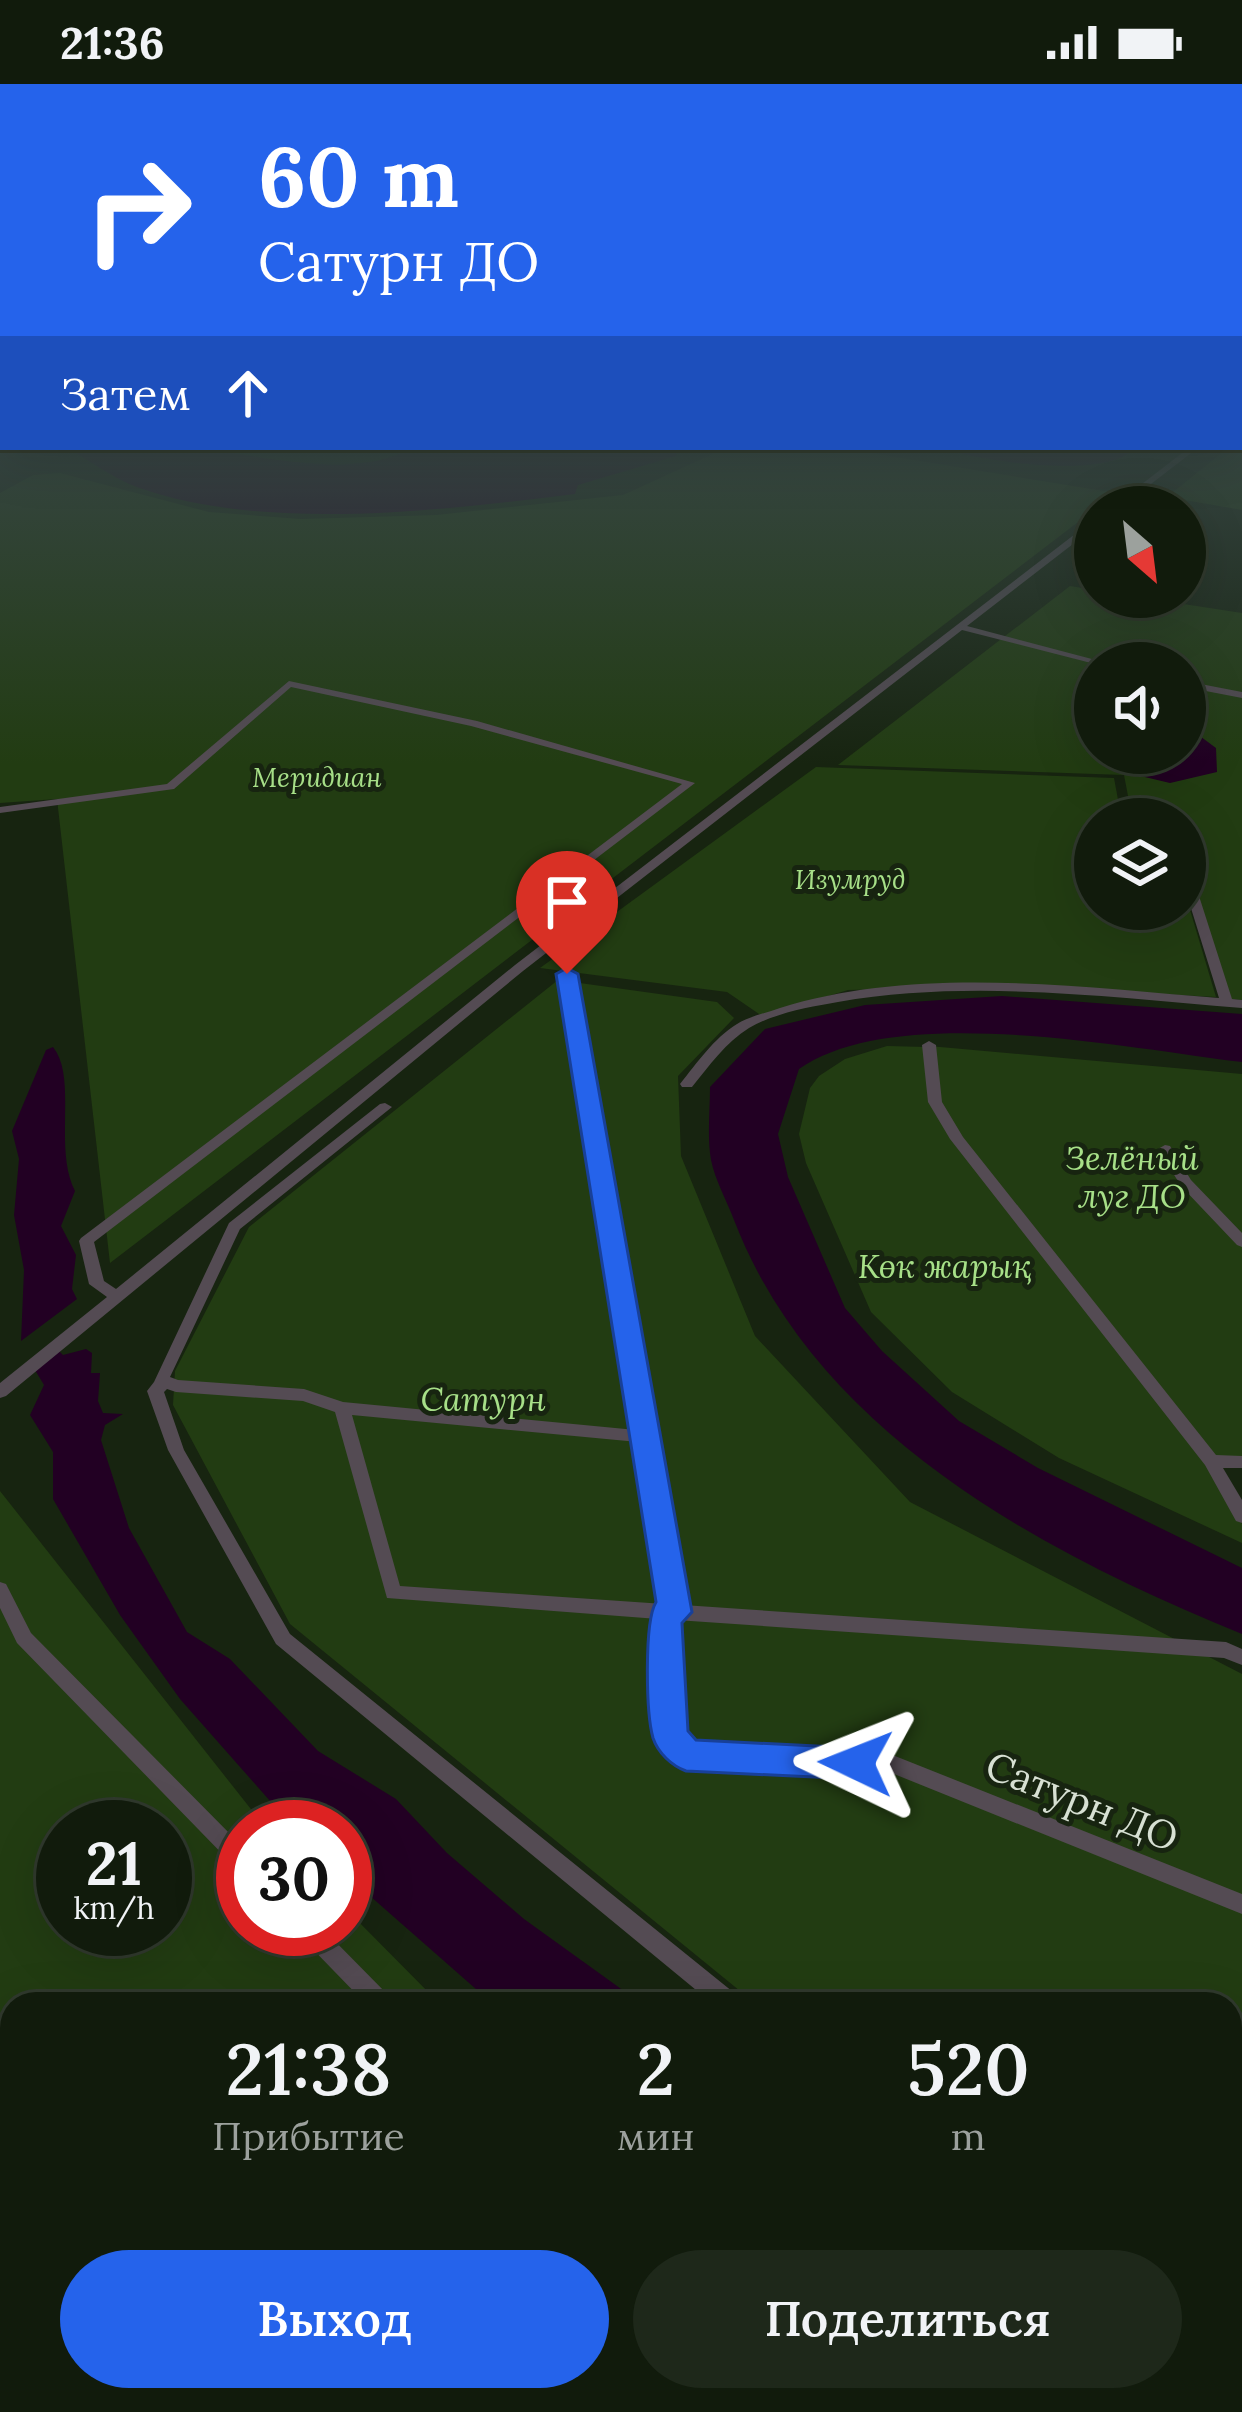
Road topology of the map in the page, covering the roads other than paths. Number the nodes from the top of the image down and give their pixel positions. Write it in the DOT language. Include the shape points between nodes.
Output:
graph roads {
  1 [pos="1064,547"];
  2 [pos="960,627"];
  3 [pos="1074,656"];
  4 [pos="1206,688"];
  5 [pos="1242,695"];
  6 [pos="0,810"];
  7 [pos="1206,927"];
  8 [pos="567,974"];
  9 [pos="1235,1004"];
  10 [pos="929,1045"];
  11 [pos="687,1084"];
  12 [pos="385,1107"];
  13 [pos="1165,1149"];
  14 [pos="1242,1242"];
  15 [pos="119,1298"];
  16 [pos="163,1382"];
  17 [pos="0,1392"];
  18 [pos="342,1408"];
  19 [pos="645,1437"];
  20 [pos="1211,1461"];
  21 [pos="1242,1462"];
  22 [pos="1242,1516"];
  23 [pos="0,1589"];
  24 [pos="671,1612"];
  25 [pos="1242,1657"];
  26 [pos="216,1834"];
  27 [pos="1242,1904"];
  28 [pos="334,1956"];
  29 [pos="369,1992"];
  30 [pos="715,1992"];
  1 -- 2 [label="street"];
  2 -- 3 [label="street"];
  2 -- 15 [label="street" via="519,968"];
  4 -- 5 [label="street"];
  6 -- 15 [label="street" via="170,788 289,684 473,723 690,783 86,1240 97,1284"];
  7 -- 9 [label="street"];
  8 -- 19 [label="street, Сатурн ДО"];
  9 -- 11 [label="street" via="1002,990 851,993 748,1022"];
  10 -- 20 [label="street" via="935,1102 957,1139"];
  12 -- 16 [label="street" via="234,1226"];
  13 -- 14 [label="street"];
  15 -- 17 [label="street"];
  16 -- 18 [label="street" via="304,1395"];
  16 -- 30 [label="street" via="155,1391 176,1450 284,1639"];
  18 -- 19 [label="street"];
  18 -- 24 [label="street" via="393,1592"];
  19 -- 24 [label="street, Сатурн ДО"];
  20 -- 21 [label="street"];
  20 -- 22 [label="street"];
  23 -- 26 [label="street" via="24,1638"];
  24 -- 25 [label="street"];
  24 -- 27 [label="street, Сатурн ДО" via="670,1736 686,1756 896,1765"];
  28 -- 29 [label="street"];
}
